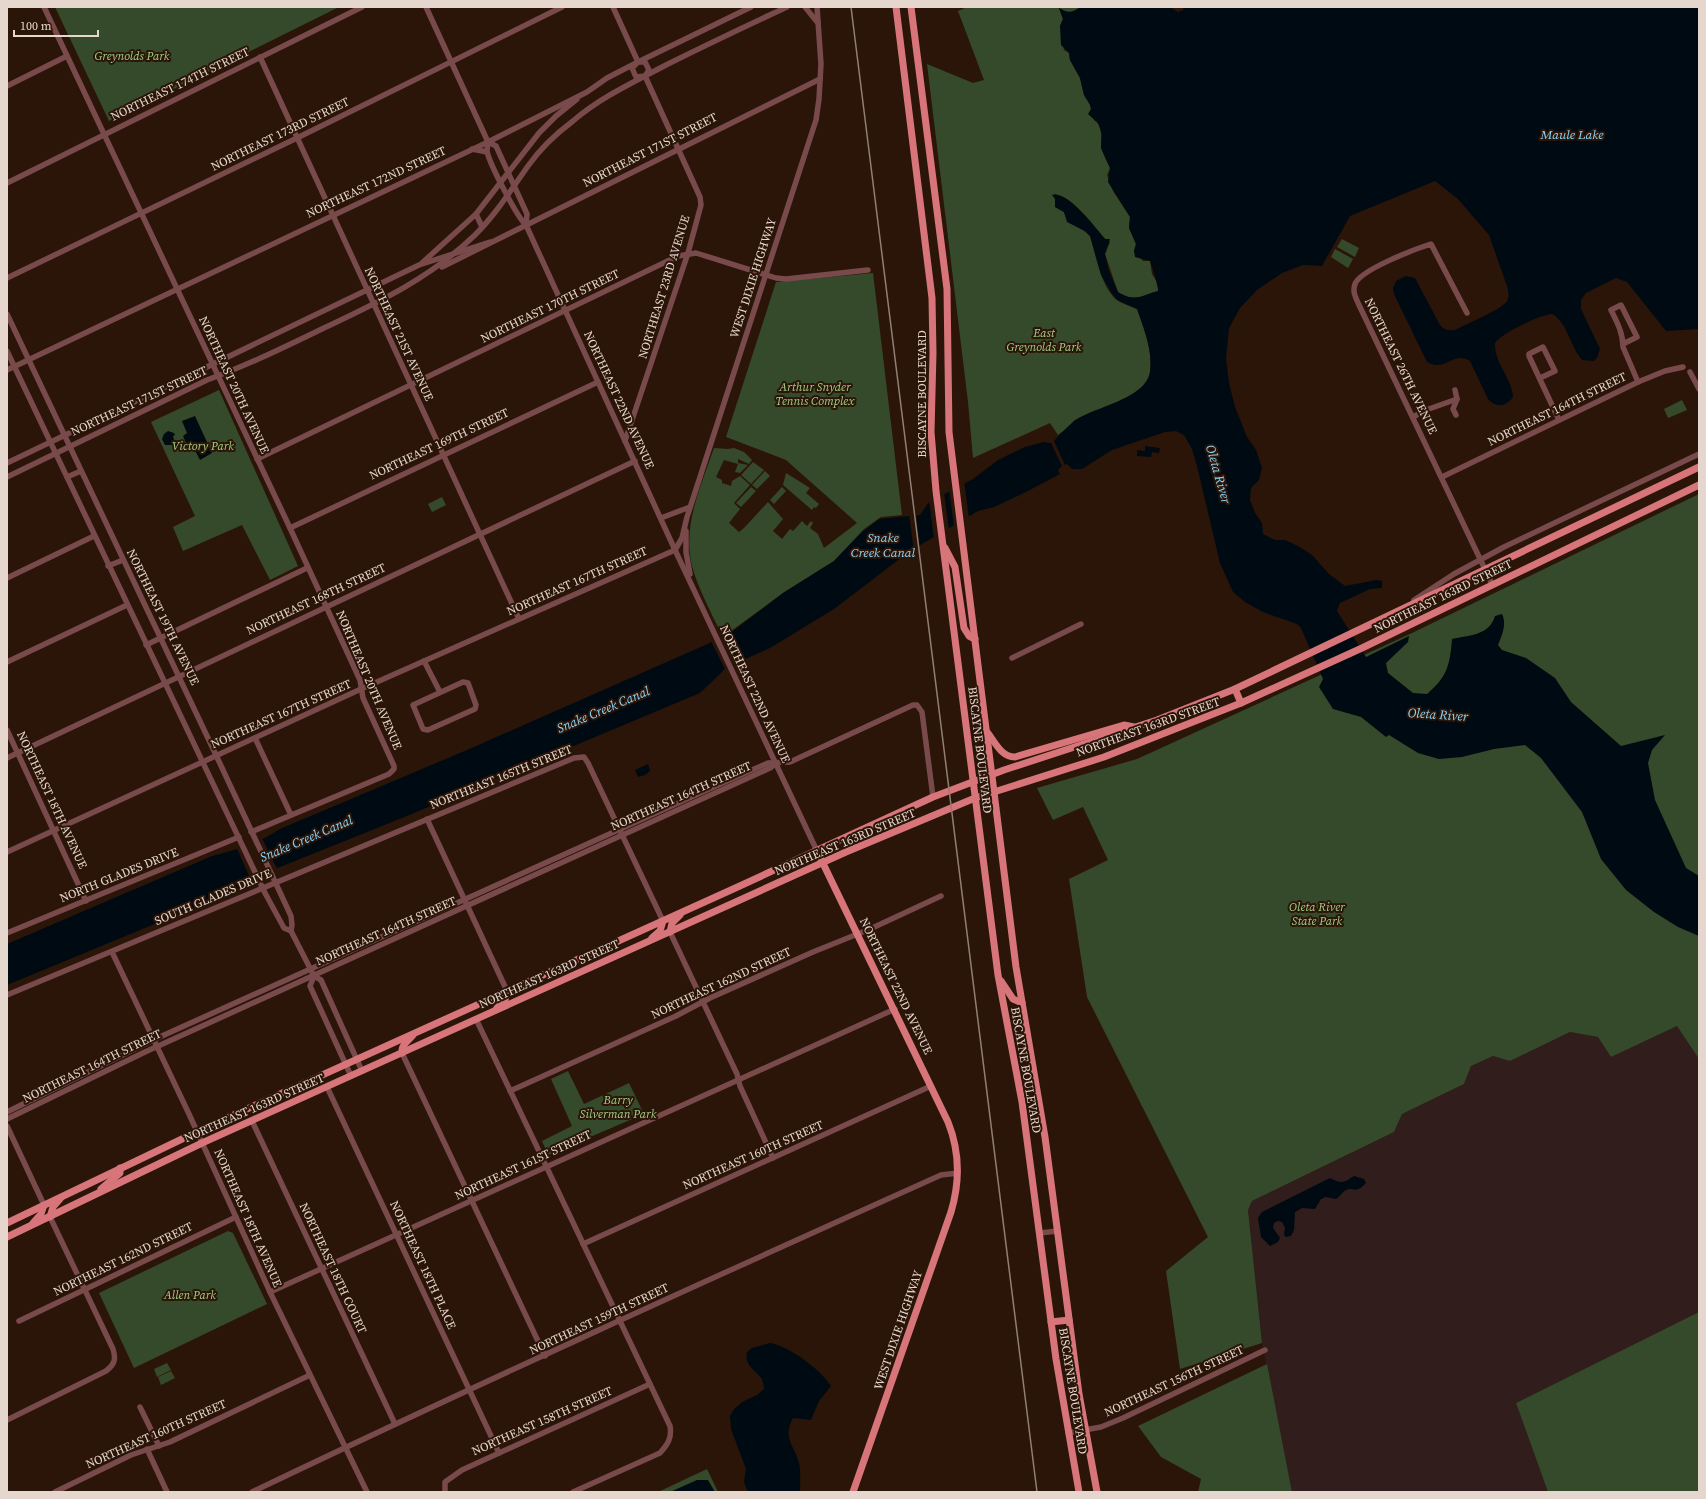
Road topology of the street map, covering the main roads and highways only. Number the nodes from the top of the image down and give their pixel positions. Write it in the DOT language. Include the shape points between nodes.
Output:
graph roads {
  1 [pos="896,7"];
  2 [pos="911,7"];
  3 [pos="1699,467"];
  4 [pos="1699,485"];
  5 [pos="943,544"];
  6 [pos="975,639"];
  7 [pos="1235,689"];
  8 [pos="1241,704"];
  9 [pos="1134,727"];
  10 [pos="986,731"];
  11 [pos="992,774"];
  12 [pos="973,781"];
  13 [pos="994,791"];
  14 [pos="975,798"];
  15 [pos="817,851"];
  16 [pos="823,862"];
  17 [pos="682,912"];
  18 [pos="663,921"];
  19 [pos="670,932"];
  20 [pos="647,942"];
  21 [pos="998,975"];
  22 [pos="507,991"];
  23 [pos="1022,1003"];
  24 [pos="494,1011"];
  25 [pos="416,1032"];
  26 [pos="402,1053"];
  27 [pos="120,1168"];
  28 [pos="958,1173"];
  29 [pos="97,1194"];
  30 [pos="63,1196"];
  31 [pos="44,1205"];
  32 [pos="50,1217"];
  33 [pos="7,1223"];
  34 [pos="30,1226"];
  35 [pos="7,1237"];
  36 [pos="1069,1320"];
  37 [pos="1051,1322"];
  38 [pos="854,1492"];
  39 [pos="1079,1492"];
  40 [pos="1097,1492"];
  1 -- 5 [label="main road, BISCAYNE BOULEVARD" via="932,298 931,432"];
  2 -- 6 [label="main road, BISCAYNE BOULEVARD" via="947,288 948,411"];
  3 -- 7 [label="main road, NORTHEAST 163RD STREET"];
  4 -- 8 [label="main road, NORTHEAST 163RD STREET"];
  5 -- 6 [label="main road" via="955,566 964,628 969,636"];
  5 -- 12 [label="main road, BISCAYNE BOULEVARD"];
  6 -- 10 [label="main road, BISCAYNE BOULEVARD"];
  7 -- 8 [label="main road"];
  7 -- 9 [label="main road, NORTHEAST 163RD STREET"];
  8 -- 13 [label="main road, NORTHEAST 163RD STREET" via="1118,752"];
  9 -- 10 [label="main road" via="1124,725 1015,757 1002,752"];
  9 -- 11 [label="main road, NORTHEAST 163RD STREET"];
  10 -- 11 [label="main road, BISCAYNE BOULEVARD"];
  11 -- 12 [label="main road, NORTHEAST 163RD STREET"];
  11 -- 13 [label="main road, BISCAYNE BOULEVARD"];
  12 -- 14 [label="main road, BISCAYNE BOULEVARD"];
  12 -- 15 [label="main road, NORTHEAST 163RD STREET"];
  13 -- 14 [label="main road, NORTHEAST 163RD STREET"];
  13 -- 23 [label="main road, BISCAYNE BOULEVARD"];
  14 -- 16 [label="main road, NORTHEAST 163RD STREET"];
  14 -- 21 [label="main road, BISCAYNE BOULEVARD"];
  15 -- 16 [label="main road, NORTHEAST 22ND AVENUE"];
  15 -- 17 [label="main road, NORTHEAST 163RD STREET"];
  16 -- 19 [label="main road, NORTHEAST 163RD STREET"];
  16 -- 28 [label="main road, NORTHEAST 22ND AVENUE" via="932,1086 952,1133"];
  17 -- 18 [label="main road, NORTHEAST 163RD STREET"];
  17 -- 19 [label="main road" via="672,923"];
  18 -- 20 [label="main road" via="660,931"];
  18 -- 22 [label="main road, NORTHEAST 163RD STREET"];
  19 -- 20 [label="main road, NORTHEAST 163RD STREET"];
  20 -- 24 [label="main road, NORTHEAST 163RD STREET"];
  21 -- 23 [label="main road" via="1013,999"];
  21 -- 37 [label="main road, BISCAYNE BOULEVARD" via="1022,1102"];
  22 -- 24 [label="main road" via="505,1000"];
  22 -- 25 [label="main road, NORTHEAST 163RD STREET"];
  23 -- 36 [label="main road, BISCAYNE BOULEVARD" via="1040,1102"];
  24 -- 26 [label="main road, NORTHEAST 163RD STREET"];
  25 -- 26 [label="main road" via="404,1044"];
  25 -- 27 [label="main road, NORTHEAST 163RD STREET"];
  26 -- 29 [label="main road, NORTHEAST 163RD STREET" via="202,1143"];
  27 -- 29 [label="main road" via="120,1173"];
  27 -- 30 [label="main road, NORTHEAST 163RD STREET"];
  28 -- 38 [label="main road, WEST DIXIE HIGHWAY" via="951,1212"];
  29 -- 32 [label="main road, NORTHEAST 163RD STREET"];
  30 -- 31 [label="main road, NORTHEAST 163RD STREET"];
  30 -- 32 [label="main road" via="53,1207"];
  31 -- 33 [label="main road, NORTHEAST 163RD STREET"];
  31 -- 34 [label="main road" via="41,1214"];
  32 -- 34 [label="main road, NORTHEAST 163RD STREET"];
  34 -- 35 [label="main road, NORTHEAST 163RD STREET"];
  36 -- 37 [label="main road"];
  36 -- 40 [label="main road, BISCAYNE BOULEVARD"];
  37 -- 39 [label="main road, BISCAYNE BOULEVARD"];
}
